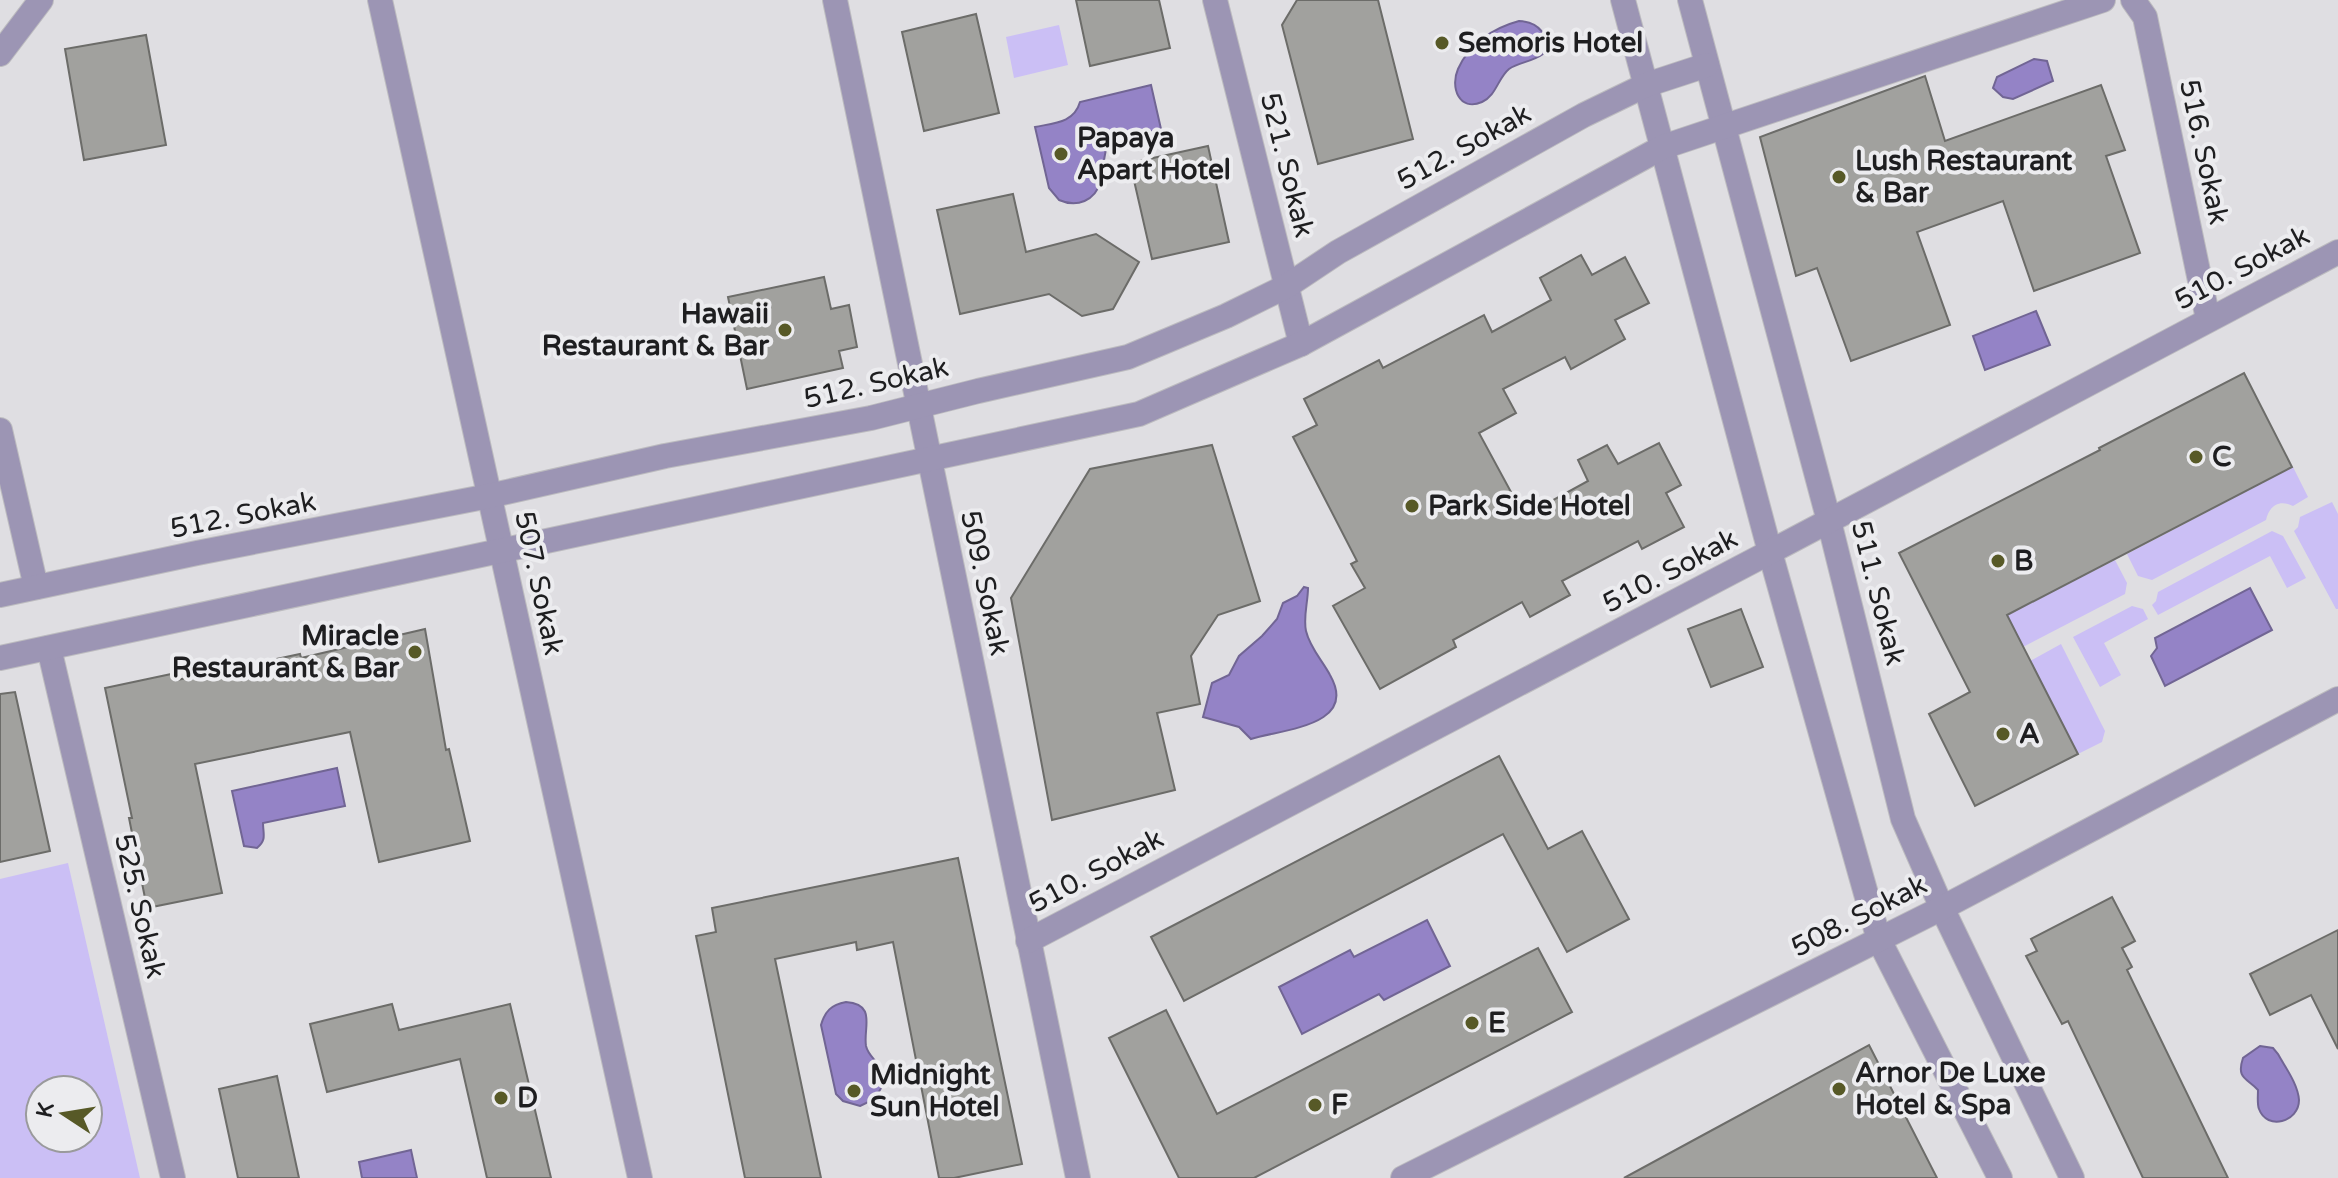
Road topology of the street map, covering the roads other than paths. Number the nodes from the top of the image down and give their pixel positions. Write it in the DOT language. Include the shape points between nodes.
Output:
graph roads {
  1 [pos="41,0"];
  2 [pos="380,0"];
  3 [pos="835,0"];
  4 [pos="1215,0"];
  5 [pos="1623,0"];
  6 [pos="1690,0"];
  7 [pos="2103,0"];
  8 [pos="2133,0"];
  9 [pos="0,54"];
  10 [pos="1707,65"];
  11 [pos="1646,85"];
  12 [pos="1724,128"];
  13 [pos="1663,147"];
  14 [pos="2338,252"];
  15 [pos="1287,286"];
  16 [pos="2208,319"];
  17 [pos="1301,344"];
  18 [pos="920,406"];
  19 [pos="0,430"];
  20 [pos="929,458"];
  21 [pos="489,496"];
  22 [pos="1829,521"];
  23 [pos="501,550"];
  24 [pos="1770,552"];
  25 [pos="36,587"];
  26 [pos="0,595"];
  27 [pos="49,648"];
  28 [pos="0,658"];
  29 [pos="2338,699"];
  30 [pos="1942,908"];
  31 [pos="1879,940"];
  32 [pos="1028,941"];
  33 [pos="173,1178"];
  34 [pos="640,1178"];
  35 [pos="1078,1178"];
  36 [pos="1403,1178"];
  37 [pos="2000,1178"];
  38 [pos="2072,1178"];
  1 -- 9 [label="street"];
  2 -- 21 [label="street, 507. Sokak"];
  3 -- 18 [label="street, 509. Sokak"];
  4 -- 15 [label="street, 521. Sokak"];
  5 -- 11 [label="street"];
  6 -- 10 [label="street, 511. Sokak"];
  7 -- 12 [label="street"];
  8 -- 16 [label="street, 516. Sokak" via="2145,17"];
  10 -- 11 [label="street, 512. Sokak"];
  10 -- 12 [label="street, 511. Sokak"];
  11 -- 13 [label="street"];
  11 -- 15 [label="street, 512. Sokak" via="1407,213"];
  12 -- 13 [label="street"];
  12 -- 22 [label="street, 511. Sokak"];
  13 -- 17 [label="street"];
  13 -- 24 [label="street"];
  14 -- 16 [label="street, 510. Sokak"];
  15 -- 17 [label="street, 521. Sokak"];
  15 -- 18 [label="street, 512. Sokak" via="1128,357"];
  16 -- 22 [label="street, 510. Sokak"];
  17 -- 20 [label="street" via="1139,414"];
  18 -- 20 [label="street, 509. Sokak"];
  18 -- 21 [label="street, 512. Sokak"];
  19 -- 25 [label="street"];
  20 -- 23 [label="street"];
  20 -- 32 [label="street, 509. Sokak"];
  21 -- 23 [label="street, 507. Sokak"];
  21 -- 25 [label="street, 512. Sokak"];
  22 -- 24 [label="street, 510. Sokak"];
  22 -- 30 [label="street, 511. Sokak" via="1903,819"];
  23 -- 27 [label="street"];
  23 -- 34 [label="street, 507. Sokak"];
  24 -- 31 [label="street"];
  24 -- 32 [label="street, 510. Sokak"];
  25 -- 26 [label="street, 512. Sokak"];
  27 -- 28 [label="street"];
  27 -- 33 [label="street, 525. Sokak"];
  29 -- 30 [label="street, 508. Sokak"];
  30 -- 31 [label="street, 508. Sokak"];
  30 -- 38 [label="street, 511. Sokak"];
  31 -- 36 [label="street, 508. Sokak"];
  31 -- 37 [label="street"];
  32 -- 35 [label="street, 509. Sokak"];
}
